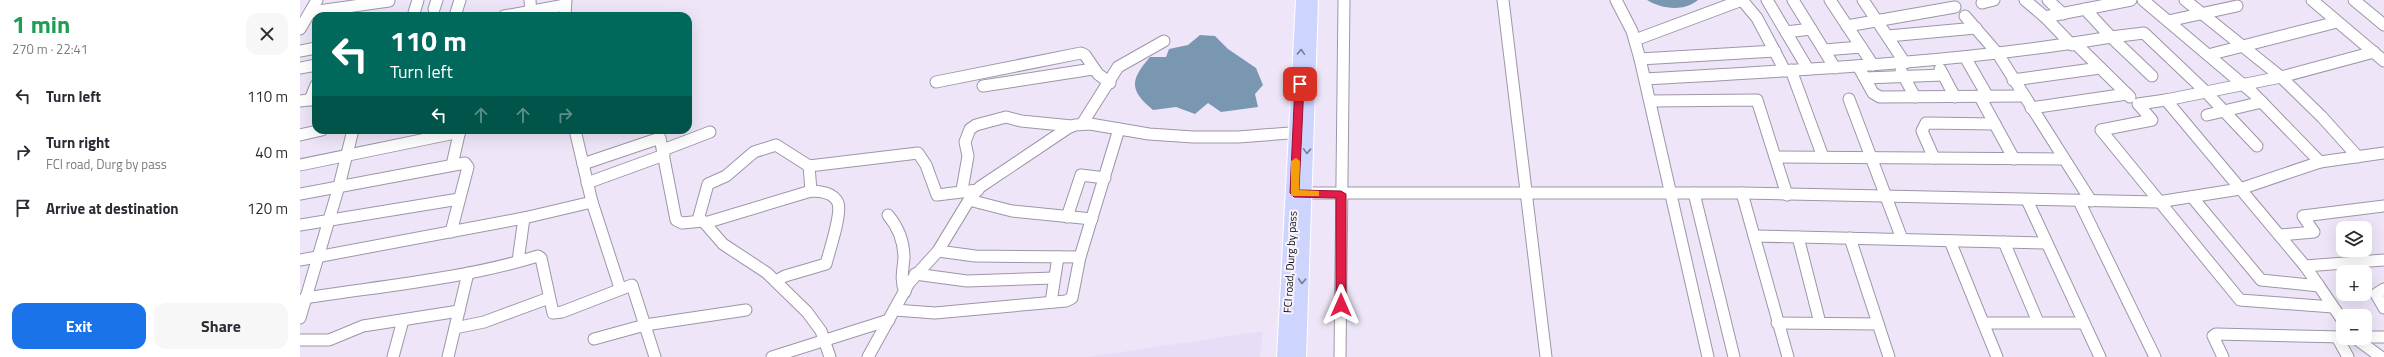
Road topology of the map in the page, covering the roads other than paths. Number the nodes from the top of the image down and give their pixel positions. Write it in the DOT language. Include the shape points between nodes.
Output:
graph roads {
  1 [pos="317,0"];
  2 [pos="418,0"];
  3 [pos="460,0"];
  4 [pos="530,0"];
  5 [pos="1302,0"];
  6 [pos="1312,0"];
  7 [pos="1344,0"];
  8 [pos="1504,0"];
  9 [pos="1616,0"];
  10 [pos="1742,0"];
  11 [pos="1766,0"];
  12 [pos="1793,0"];
  13 [pos="1830,0"];
  14 [pos="1866,0"];
  15 [pos="1994,0"];
  16 [pos="2025,0"];
  17 [pos="2048,0"];
  18 [pos="2131,0"];
  19 [pos="2143,0"];
  20 [pos="2185,0"];
  21 [pos="2312,0"];
  22 [pos="2354,0"];
  23 [pos="389,1"];
  24 [pos="565,2"];
  25 [pos="358,3"];
  26 [pos="1982,3"];
  27 [pos="2237,6"];
  28 [pos="1955,7"];
  29 [pos="2085,9"];
  30 [pos="311,12"];
  31 [pos="414,12"];
  32 [pos="456,12"];
  33 [pos="531,12"];
  34 [pos="538,12"];
  35 [pos="2063,14"];
  36 [pos="2203,14"];
  37 [pos="1965,16"];
  38 [pos="2045,18"];
  39 [pos="1878,21"];
  40 [pos="2168,21"];
  41 [pos="2337,22"];
  42 [pos="2384,25"];
  43 [pos="1847,26"];
  44 [pos="1976,28"];
  45 [pos="300,29"];
  46 [pos="1811,29"];
  47 [pos="1786,32"];
  48 [pos="1888,36"];
  49 [pos="2111,37"];
  50 [pos="1635,40"];
  51 [pos="1164,41"];
  52 [pos="2074,44"];
  53 [pos="2243,46"];
  54 [pos="1861,47"];
  55 [pos="312,49"];
  56 [pos="1824,50"];
  57 [pos="300,51"];
  58 [pos="1775,51"];
  59 [pos="2374,52"];
  60 [pos="1998,54"];
  61 [pos="2208,54"];
  62 [pos="1965,57"];
  63 [pos="1640,59"];
  64 [pos="1935,60"];
  65 [pos="2384,61"];
  66 [pos="1901,63"];
  67 [pos="1873,65"];
  68 [pos="312,66"];
  69 [pos="1858,66"];
  70 [pos="300,68"];
  71 [pos="1835,68"];
  72 [pos="2100,68"];
  73 [pos="1093,69"];
  74 [pos="1808,69"];
  75 [pos="1788,70"];
  76 [pos="1943,75"];
  77 [pos="1904,76"];
  78 [pos="2152,76"];
  79 [pos="2281,77"];
  80 [pos="1865,78"];
  81 [pos="1645,79"];
  82 [pos="2013,80"];
  83 [pos="936,82"];
  84 [pos="1110,83"];
  85 [pos="2244,84"];
  86 [pos="984,86"];
  87 [pos="2205,91"];
  88 [pos="2127,94"];
  89 [pos="2024,96"];
  90 [pos="1915,97"];
  91 [pos="1955,97"];
  92 [pos="1984,97"];
  93 [pos="1849,99"];
  94 [pos="2166,100"];
  95 [pos="1650,101"];
  96 [pos="2262,102"];
  97 [pos="2138,104"];
  98 [pos="2031,108"];
  99 [pos="2223,110"];
  100 [pos="2207,115"];
  101 [pos="1995,124"];
  102 [pos="1077,125"];
  103 [pos="1119,129"];
  104 [pos="312,132"];
  105 [pos="710,132"];
  106 [pos="1303,132"];
  107 [pos="352,134"];
  108 [pos="446,134"];
  109 [pos="459,134"];
  110 [pos="576,134"];
  111 [pos="300,135"];
  112 [pos="2257,146"];
  113 [pos="663,153"];
  114 [pos="2384,153"];
  115 [pos="347,155"];
  116 [pos="1775,157"];
  117 [pos="1823,157"];
  118 [pos="2358,157"];
  119 [pos="1872,158"];
  120 [pos="1934,158"];
  121 [pos="2014,159"];
  122 [pos="2064,159"];
  123 [pos="2320,162"];
  124 [pos="583,164"];
  125 [pos="300,165"];
  126 [pos="452,165"];
  127 [pos="809,166"];
  128 [pos="1105,178"];
  129 [pos="588,183"];
  130 [pos="339,186"];
  131 [pos="2240,189"];
  132 [pos="962,190"];
  133 [pos="978,190"];
  134 [pos="811,191"];
  135 [pos="1300,193"];
  136 [pos="1670,193"];
  137 [pos="1694,193"];
  138 [pos="300,194"];
  139 [pos="1341,194"];
  140 [pos="1742,194"];
  141 [pos="1528,195"];
  142 [pos="1787,195"];
  143 [pos="1886,197"];
  144 [pos="2192,197"];
  145 [pos="459,198"];
  146 [pos="969,200"];
  147 [pos="2027,200"];
  148 [pos="2085,201"];
  149 [pos="592,202"];
  150 [pos="2158,202"];
  151 [pos="2384,206"];
  152 [pos="888,215"];
  153 [pos="1067,217"];
  154 [pos="524,218"];
  155 [pos="1092,219"];
  156 [pos="330,220"];
  157 [pos="702,222"];
  158 [pos="300,225"];
  159 [pos="451,232"];
  160 [pos="2280,235"];
  161 [pos="1754,236"];
  162 [pos="1798,237"];
  163 [pos="1850,238"];
  164 [pos="1902,240"];
  165 [pos="1950,241"];
  166 [pos="2004,242"];
  167 [pos="2046,243"];
  168 [pos="938,250"];
  169 [pos="319,257"];
  170 [pos="1058,257"];
  171 [pos="1080,257"];
  172 [pos="300,260"];
  173 [pos="2384,260"];
  174 [pos="518,262"];
  175 [pos="904,266"];
  176 [pos="2306,266"];
  177 [pos="917,272"];
  178 [pos="468,273"];
  179 [pos="1054,278"];
  180 [pos="776,281"];
  181 [pos="2319,286"];
  182 [pos="620,288"];
  183 [pos="2384,289"];
  184 [pos="305,292"];
  185 [pos="905,292"];
  186 [pos="549,298"];
  187 [pos="1052,302"];
  188 [pos="2333,307"];
  189 [pos="2384,308"];
  190 [pos="746,310"];
  191 [pos="459,311"];
  192 [pos="2336,311"];
  193 [pos="892,315"];
  194 [pos="300,318"];
  195 [pos="403,320"];
  196 [pos="2038,322"];
  197 [pos="1777,323"];
  198 [pos="1820,323"];
  199 [pos="1984,323"];
  200 [pos="2084,323"];
  201 [pos="1878,324"];
  202 [pos="645,325"];
  203 [pos="455,328"];
  204 [pos="2336,337"];
  205 [pos="2372,337"];
  206 [pos="2384,337"];
  207 [pos="594,339"];
  208 [pos="300,340"];
  209 [pos="825,341"];
  210 [pos="2343,345"];
  211 [pos="2365,345"];
  212 [pos="393,357"];
  213 [pos="448,357"];
  214 [pos="655,357"];
  215 [pos="772,357"];
  216 [pos="830,357"];
  217 [pos="868,357"];
  218 [pos="1285,357"];
  219 [pos="1298,357"];
  220 [pos="1340,357"];
  221 [pos="1546,357"];
  222 [pos="1708,357"];
  223 [pos="1734,357"];
  224 [pos="1788,357"];
  225 [pos="1889,357"];
  226 [pos="1997,357"];
  227 [pos="2100,357"];
  228 [pos="2155,357"];
  229 [pos="2223,357"];
  230 [pos="2348,357"];
  231 [pos="2381,357"];
  1 -- 30 [label="street"];
  2 -- 31 [label="street"];
  3 -- 32 [label="street"];
  4 -- 33 [label="street"];
  106 -- 5 [label="main road, FCI road, Durg by pass, one-way"];
  6 -- 106 [label="main road, FCI road, Durg by pass"];
  7 -- 139 [label="street"];
  8 -- 141 [label="street"];
  9 -- 50 [label="street"];
  10 -- 50 [label="street"];
  10 -- 58 [label="street" via="1757,18"];
  11 -- 47 [label="street"];
  12 -- 46 [label="street"];
  13 -- 43 [label="street"];
  14 -- 39 [label="street"];
  15 -- 26 [label="street"];
  16 -- 38 [label="street"];
  17 -- 35 [label="street"];
  18 -- 29 [label="street"];
  19 -- 40 [label="street"];
  20 -- 36 [label="street"];
  21 -- 41 [label="street"];
  22 -- 42 [label="street"];
  23 -- 25 [label="street"];
  24 -- 34 [label="street"];
  25 -- 30 [label="street"];
  27 -- 36 [label="street"];
  28 -- 39 [label="street"];
  29 -- 35 [label="street"];
  29 -- 49 [label="street"];
  30 -- 45 [label="street"];
  35 -- 38 [label="street"];
  36 -- 40 [label="street"];
  36 -- 53 [label="street"];
  37 -- 44 [label="street"];
  38 -- 52 [label="street"];
  39 -- 43 [label="street"];
  39 -- 48 [label="street"];
  40 -- 61 [label="street"];
  41 -- 53 [label="street"];
  41 -- 59 [label="street"];
  43 -- 54 [label="street"];
  44 -- 48 [label="street"];
  44 -- 60 [label="street"];
  46 -- 47 [label="street"];
  46 -- 56 [label="street"];
  47 -- 74 [label="street"];
  48 -- 66 [label="street"];
  49 -- 52 [label="street"];
  49 -- 78 [label="street"];
  49 -- 87 [label="street" via="2144,32"];
  50 -- 63 [label="street"];
  51 -- 84 [label="street" via="1124,62"];
  52 -- 60 [label="street"];
  52 -- 72 [label="street"];
  53 -- 61 [label="street"];
  53 -- 79 [label="street"];
  54 -- 56 [label="street"];
  54 -- 67 [label="street"];
  55 -- 57 [label="street"];
  56 -- 71 [label="street"];
  58 -- 63 [label="street"];
  58 -- 75 [label="street"];
  59 -- 65 [label="street"];
  59 -- 79 [label="street"];
  60 -- 62 [label="street"];
  60 -- 82 [label="street"];
  61 -- 85 [label="street"];
  62 -- 64 [label="street"];
  62 -- 92 [label="street"];
  63 -- 81 [label="street"];
  64 -- 66 [label="street"];
  64 -- 76 [label="street"];
  66 -- 67 [label="street"];
  66 -- 77 [label="street"];
  67 -- 69 [label="street"];
  68 -- 70 [label="street"];
  69 -- 71 [label="street"];
  69 -- 80 [label="street"];
  71 -- 74 [label="street"];
  72 -- 82 [label="street"];
  72 -- 88 [label="street"];
  73 -- 83 [label="street" via="1084,53 1077,53"];
  73 -- 84 [label="street"];
  73 -- 86 [label="street"];
  74 -- 75 [label="street"];
  75 -- 81 [label="street"];
  75 -- 117 [label="street"];
  76 -- 77 [label="street"];
  76 -- 91 [label="street"];
  77 -- 80 [label="street"];
  77 -- 90 [label="street"];
  79 -- 85 [label="street"];
  79 -- 118 [label="street"];
  80 -- 90 [label="street" via="1880,98"];
  81 -- 95 [label="street"];
  82 -- 89 [label="street"];
  84 -- 102 [label="street"];
  85 -- 87 [label="street"];
  85 -- 96 [label="street"];
  87 -- 94 [label="street"];
  87 -- 99 [label="street"];
  88 -- 97 [label="street"];
  88 -- 98 [label="street"];
  89 -- 92 [label="street"];
  89 -- 98 [label="street"];
  90 -- 91 [label="street"];
  91 -- 92 [label="street"];
  92 -- 101 [label="street"];
  93 -- 119 [label="street"];
  94 -- 97 [label="street"];
  94 -- 131 [label="street"];
  95 -- 116 [label="street" via="1757,100"];
  95 -- 136 [label="street"];
  96 -- 99 [label="street"];
  96 -- 123 [label="street"];
  97 -- 150 [label="street" via="2152,120 2101,130"];
  98 -- 122 [label="street"];
  99 -- 100 [label="street"];
  99 -- 112 [label="street"];
  101 -- 120 [label="street" via="1926,123 1922,131"];
  101 -- 121 [label="street"];
  102 -- 103 [label="street"];
  102 -- 132 [label="street" via="1021,121 1006,117 976,125 970,129 965,142 968,156"];
  102 -- 133 [label="street" via="991,179"];
  103 -- 106 [label="street" via="1142,133 1198,135"];
  103 -- 128 [label="street"];
  104 -- 111 [label="street"];
  105 -- 113 [label="street"];
  106 -- 135 [label="main road, FCI road, Durg by pass"];
  107 -- 115 [label="street"];
  108 -- 115 [label="street"];
  109 -- 126 [label="street"];
  110 -- 124 [label="street"];
  113 -- 124 [label="street" via="662,140 658,138"];
  113 -- 129 [label="street"];
  113 -- 157 [label="street" via="676,220 682,223"];
  114 -- 118 [label="street"];
  115 -- 125 [label="street"];
  115 -- 130 [label="street"];
  116 -- 117 [label="street"];
  116 -- 142 [label="street"];
  117 -- 119 [label="street"];
  118 -- 123 [label="street"];
  119 -- 120 [label="street"];
  119 -- 143 [label="street"];
  120 -- 121 [label="street"];
  121 -- 122 [label="street"];
  122 -- 148 [label="street"];
  123 -- 131 [label="street"];
  124 -- 129 [label="street"];
  126 -- 130 [label="street"];
  126 -- 145 [label="street" via="467,164"];
  127 -- 132 [label="street" via="918,152 926,165 937,195"];
  127 -- 134 [label="street"];
  127 -- 157 [label="street" via="776,145 759,150 726,176 708,184"];
  128 -- 153 [label="street" via="1081,175"];
  128 -- 155 [label="street"];
  129 -- 149 [label="street"];
  130 -- 138 [label="street"];
  130 -- 156 [label="street"];
  131 -- 144 [label="street"];
  131 -- 160 [label="street"];
  132 -- 133 [label="street"];
  133 -- 146 [label="street"];
  134 -- 157 [label="street"];
  134 -- 180 [label="street" via="823,192 835,198 839,205 828,261 823,266 785,276"];
  135 -- 139 [label="street"];
  135 -- 218 [label="main road, FCI road, Durg by pass"];
  135 -- 219 [label="main road, FCI road, Durg by pass, one-way"];
  136 -- 137 [label="street"];
  136 -- 141 [label="street"];
  136 -- 222 [label="street"];
  137 -- 140 [label="street"];
  137 -- 223 [label="street"];
  139 -- 141 [label="street"];
  139 -- 220 [label="street"];
  140 -- 142 [label="street"];
  140 -- 161 [label="street"];
  141 -- 221 [label="street"];
  142 -- 143 [label="street"];
  143 -- 147 [label="street"];
  143 -- 164 [label="street"];
  144 -- 150 [label="street"];
  144 -- 181 [label="street" via="2261,280"];
  145 -- 156 [label="street"];
  145 -- 159 [label="street"];
  146 -- 153 [label="street" via="1012,211"];
  146 -- 168 [label="street"];
  147 -- 148 [label="street"];
  147 -- 167 [label="street"];
  148 -- 150 [label="street"];
  148 -- 228 [label="street"];
  149 -- 154 [label="street"];
  149 -- 182 [label="street"];
  150 -- 188 [label="street" via="2240,300"];
  151 -- 160 [label="street" via="2303,216 2314,232"];
  152 -- 175 [label="street" via="898,227"];
  153 -- 155 [label="street"];
  154 -- 159 [label="street"];
  154 -- 174 [label="street"];
  155 -- 171 [label="street"];
  156 -- 158 [label="street"];
  156 -- 169 [label="street"];
  157 -- 180 [label="street" via="723,244"];
  159 -- 169 [label="street"];
  160 -- 176 [label="street"];
  161 -- 162 [label="street"];
  161 -- 197 [label="street"];
  162 -- 163 [label="street"];
  162 -- 198 [label="street"];
  163 -- 164 [label="street"];
  163 -- 201 [label="street"];
  164 -- 165 [label="street"];
  165 -- 166 [label="street"];
  165 -- 199 [label="street"];
  166 -- 167 [label="street"];
  166 -- 196 [label="street"];
  167 -- 200 [label="street"];
  168 -- 170 [label="street" via="975,256"];
  168 -- 177 [label="street"];
  169 -- 172 [label="street"];
  169 -- 184 [label="street"];
  170 -- 171 [label="street"];
  170 -- 179 [label="street"];
  171 -- 187 [label="street" via="1072,298"];
  173 -- 176 [label="street"];
  174 -- 178 [label="street"];
  174 -- 186 [label="street" via="534,256 541,258"];
  175 -- 177 [label="street"];
  175 -- 185 [label="street" via="901,283"];
  176 -- 181 [label="street"];
  177 -- 179 [label="street" via="940,279 975,282"];
  177 -- 185 [label="street"];
  178 -- 184 [label="street"];
  178 -- 191 [label="street"];
  179 -- 187 [label="street"];
  180 -- 209 [label="street" via="816,323"];
  181 -- 188 [label="street"];
  182 -- 186 [label="street" via="562,312 551,311"];
  182 -- 202 [label="street" via="632,285"];
  183 -- 189 [label="street" via="2376,294"];
  184 -- 194 [label="street"];
  185 -- 193 [label="street"];
  186 -- 203 [label="street" via="484,322"];
  187 -- 193 [label="street"];
  188 -- 192 [label="street"];
  190 -- 202 [label="street"];
  191 -- 195 [label="street"];
  191 -- 203 [label="street"];
  193 -- 209 [label="street"];
  193 -- 217 [label="street"];
  195 -- 208 [label="street" via="363,326 325,340"];
  195 -- 212 [label="street"];
  196 -- 199 [label="street"];
  196 -- 200 [label="street"];
  197 -- 198 [label="street"];
  197 -- 224 [label="street"];
  198 -- 201 [label="street"];
  199 -- 226 [label="street"];
  200 -- 227 [label="street"];
  201 -- 225 [label="street"];
  202 -- 207 [label="street"];
  202 -- 214 [label="street"];
  203 -- 213 [label="street"];
  204 -- 229 [label="street" via="2216,334 2213,336"];
  205 -- 206 [label="street"];
  209 -- 215 [label="street" via="804,350"];
  209 -- 216 [label="street"];
  210 -- 230 [label="street"];
  211 -- 231 [label="street"];
}
